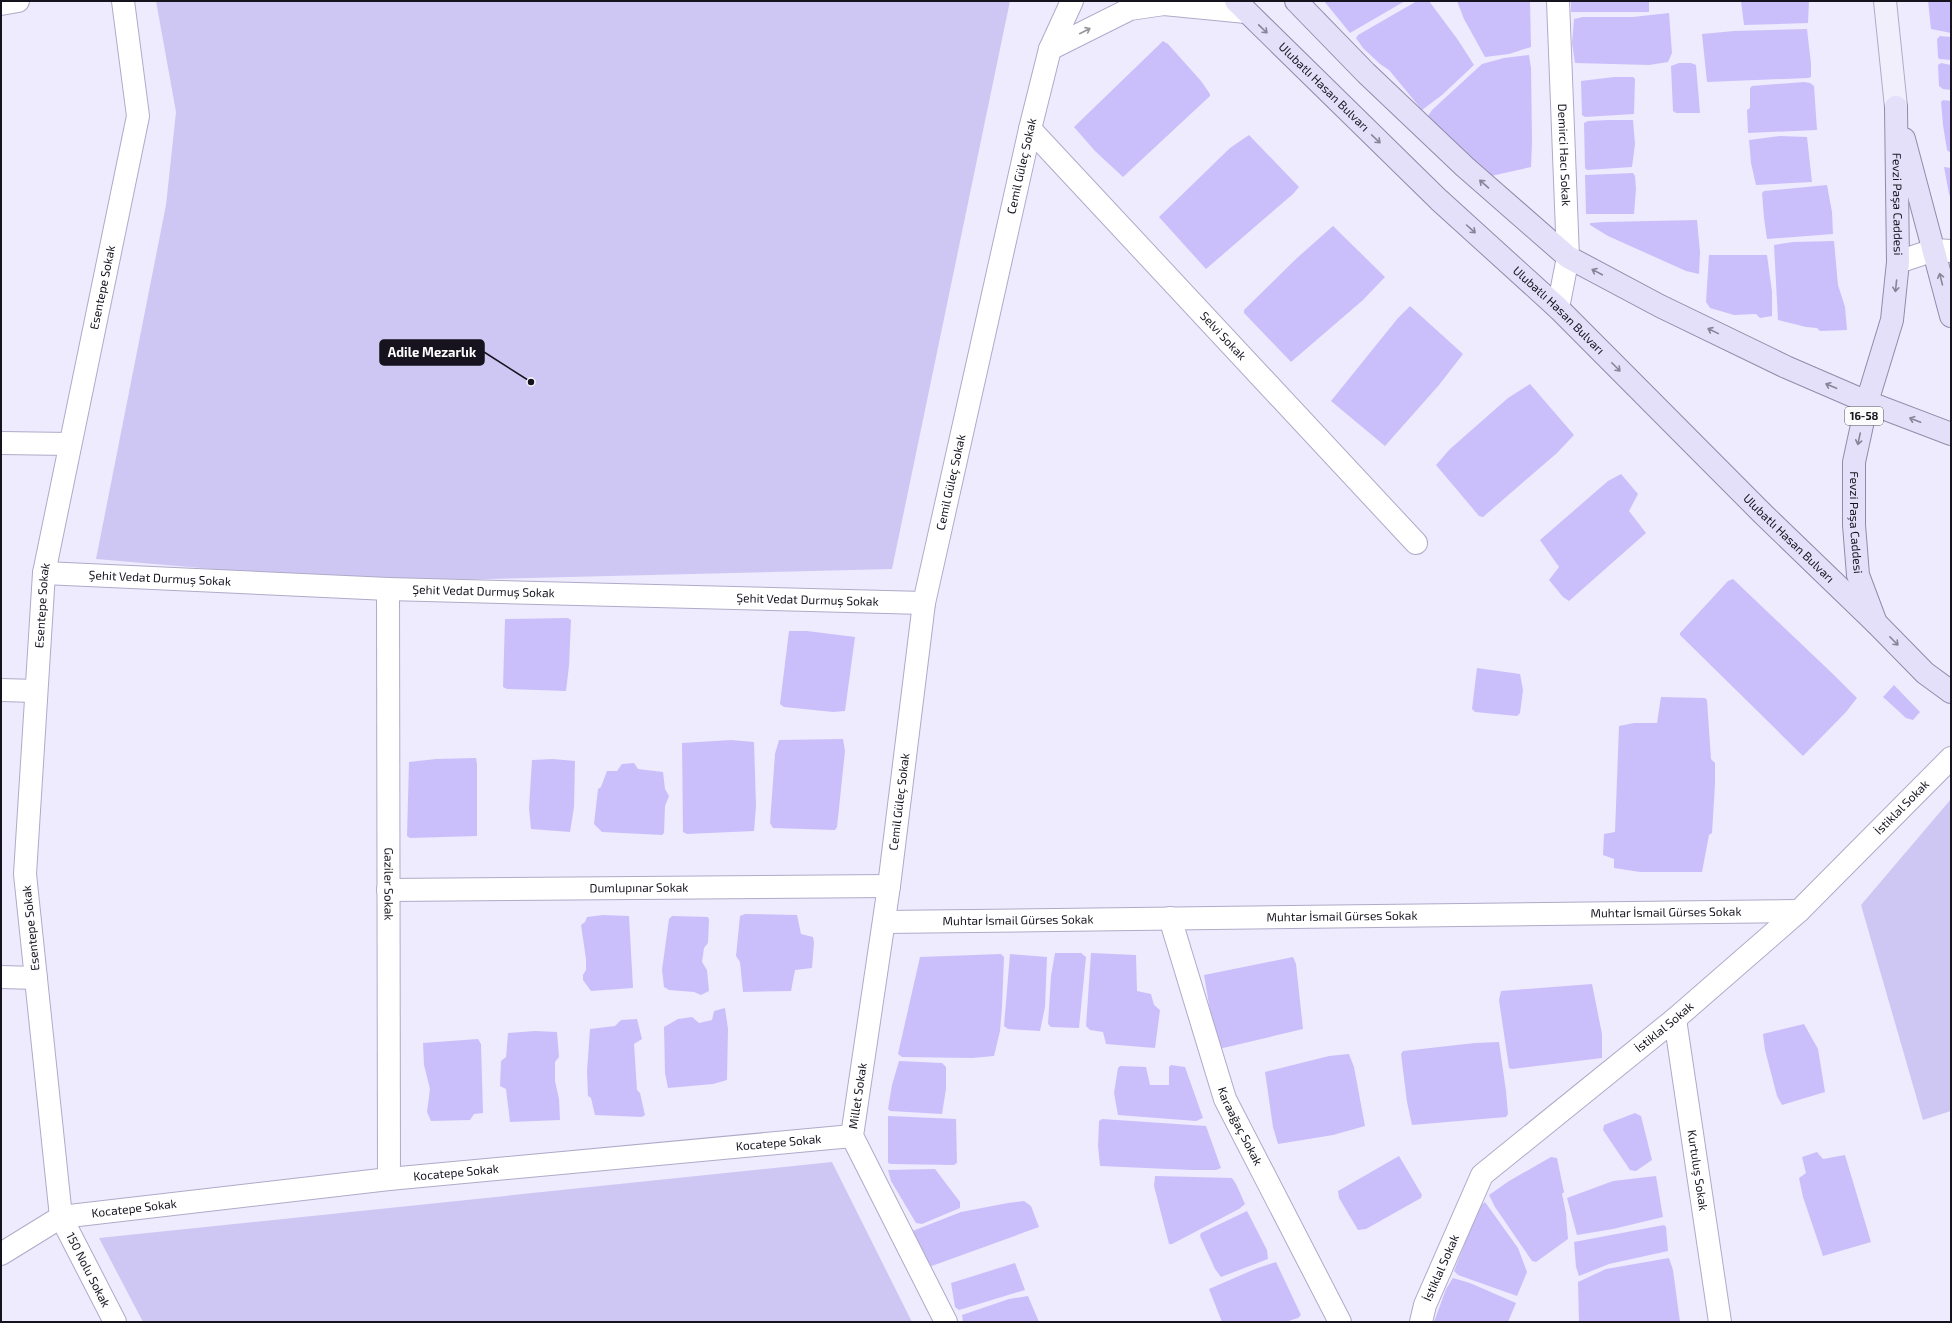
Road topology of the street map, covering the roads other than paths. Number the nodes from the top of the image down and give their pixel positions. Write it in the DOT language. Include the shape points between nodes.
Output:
graph roads {
  1 [pos="18,1"];
  2 [pos="123,1"];
  3 [pos="1072,1"];
  4 [pos="1296,1"];
  5 [pos="1558,1"];
  6 [pos="1885,1"];
  7 [pos="1,4"];
  8 [pos="1241,6"];
  9 [pos="1050,49"];
  10 [pos="1896,107"];
  11 [pos="1030,129"];
  12 [pos="1943,251"];
  13 [pos="1568,257"];
  14 [pos="1898,262"];
  15 [pos="1558,308"];
  16 [pos="1951,316"];
  17 [pos="1867,402"];
  18 [pos="1951,434"];
  19 [pos="1,443"];
  20 [pos="70,444"];
  21 [pos="1416,543"];
  22 [pos="44,573"];
  23 [pos="388,589"];
  24 [pos="924,603"];
  25 [pos="1876,623"];
  26 [pos="1,690"];
  27 [pos="36,691"];
  28 [pos="1951,692"];
  29 [pos="1951,758"];
  30 [pos="889,886"];
  31 [pos="388,890"];
  32 [pos="1799,911"];
  33 [pos="1170,918"];
  34 [pos="884,922"];
  35 [pos="1,977"];
  36 [pos="36,978"];
  37 [pos="1674,1019"];
  38 [pos="852,1136"];
  39 [pos="389,1179"];
  40 [pos="61,1217"];
  41 [pos="1,1254"];
  42 [pos="115,1322"];
  43 [pos="946,1322"];
  44 [pos="1340,1322"];
  45 [pos="1422,1322"];
  46 [pos="1720,1322"];
  1 -- 7 [label="street"];
  2 -- 20 [label="street, Esentepe Sokak" via="138,116"];
  3 -- 9 [label="street, Cemil Güleç Sokak"];
  13 -- 4 [label="main road, one-way" via="1465,167 1366,73"];
  5 -- 13 [label="street, Demirci Hacı Sokak"];
  6 -- 10 [label="main road, Fevzi Paşa Caddesi"];
  9 -- 8 [label="street, one-way" via="1130,9 1164,4"];
  8 -- 15 [label="main road, Ulubatlı Hasan Bulvarı, one-way" via="1439,200"];
  9 -- 11 [label="street, Cemil Güleç Sokak"];
  10 -- 12 [label="main road, Fevzi Paşa Caddesi"];
  10 -- 14 [label="main road, Fevzi Paşa Caddesi / 16-58"];
  11 -- 21 [label="street, Selvi Sokak"];
  11 -- 24 [label="street, Cemil Güleç Sokak"];
  12 -- 14 [label="street"];
  16 -- 12 [label="main road, Fevzi Paşa Caddesi, one-way"];
  13 -- 15 [label="street, Demirci Hacı Sokak"];
  17 -- 13 [label="main road, one-way" via="1786,367 1660,306"];
  14 -- 17 [label="main road, Fevzi Paşa Caddesi / 16-58, one-way" via="1892,320"];
  15 -- 25 [label="main road, Ulubatlı Hasan Bulvarı, one-way" via="1763,514"];
  18 -- 17 [label="main road, one-way"];
  17 -- 25 [label="main road, Fevzi Paşa Caddesi / 16-58, one-way" via="1854,462 1854,525 1858,575"];
  19 -- 20 [label="street"];
  20 -- 22 [label="street, Esentepe Sokak"];
  22 -- 23 [label="street, Şehit Vedat Durmuş Sokak"];
  22 -- 27 [label="street, Esentepe Sokak"];
  23 -- 24 [label="street, Şehit Vedat Durmuş Sokak"];
  23 -- 31 [label="street, Gaziler Sokak"];
  24 -- 30 [label="street, Cemil Güleç Sokak"];
  25 -- 28 [label="main road, Fevzi Paşa Caddesi / 16-58, one-way" via="1925,672"];
  26 -- 27 [label="street"];
  27 -- 36 [label="street, Esentepe Sokak" via="25,874"];
  29 -- 32 [label="street, İstiklal Sokak"];
  30 -- 31 [label="street, Dumlupınar Sokak"];
  30 -- 34 [label="street, Cemil Güleç Sokak"];
  31 -- 39 [label="street, Gaziler Sokak"];
  32 -- 33 [label="street, Muhtar İsmail Gürses Sokak"];
  32 -- 37 [label="street, İstiklal Sokak"];
  33 -- 34 [label="street, Muhtar İsmail Gürses Sokak"];
  33 -- 44 [label="street, Karaağaç Sokak" via="1225,1098"];
  34 -- 38 [label="street, Millet Sokak"];
  35 -- 36 [label="street"];
  36 -- 40 [label="street, Esentepe Sokak"];
  37 -- 45 [label="street, İstiklal Sokak" via="1482,1175 1425,1305"];
  37 -- 46 [label="street, Kurtuluş Sokak"];
  38 -- 39 [label="street, Kocatepe Sokak"];
  38 -- 43 [label="street, Millet Sokak"];
  39 -- 40 [label="street, Kocatepe Sokak"];
  40 -- 41 [label="street"];
  40 -- 42 [label="street, 150 Nolu Sokak"];
}
